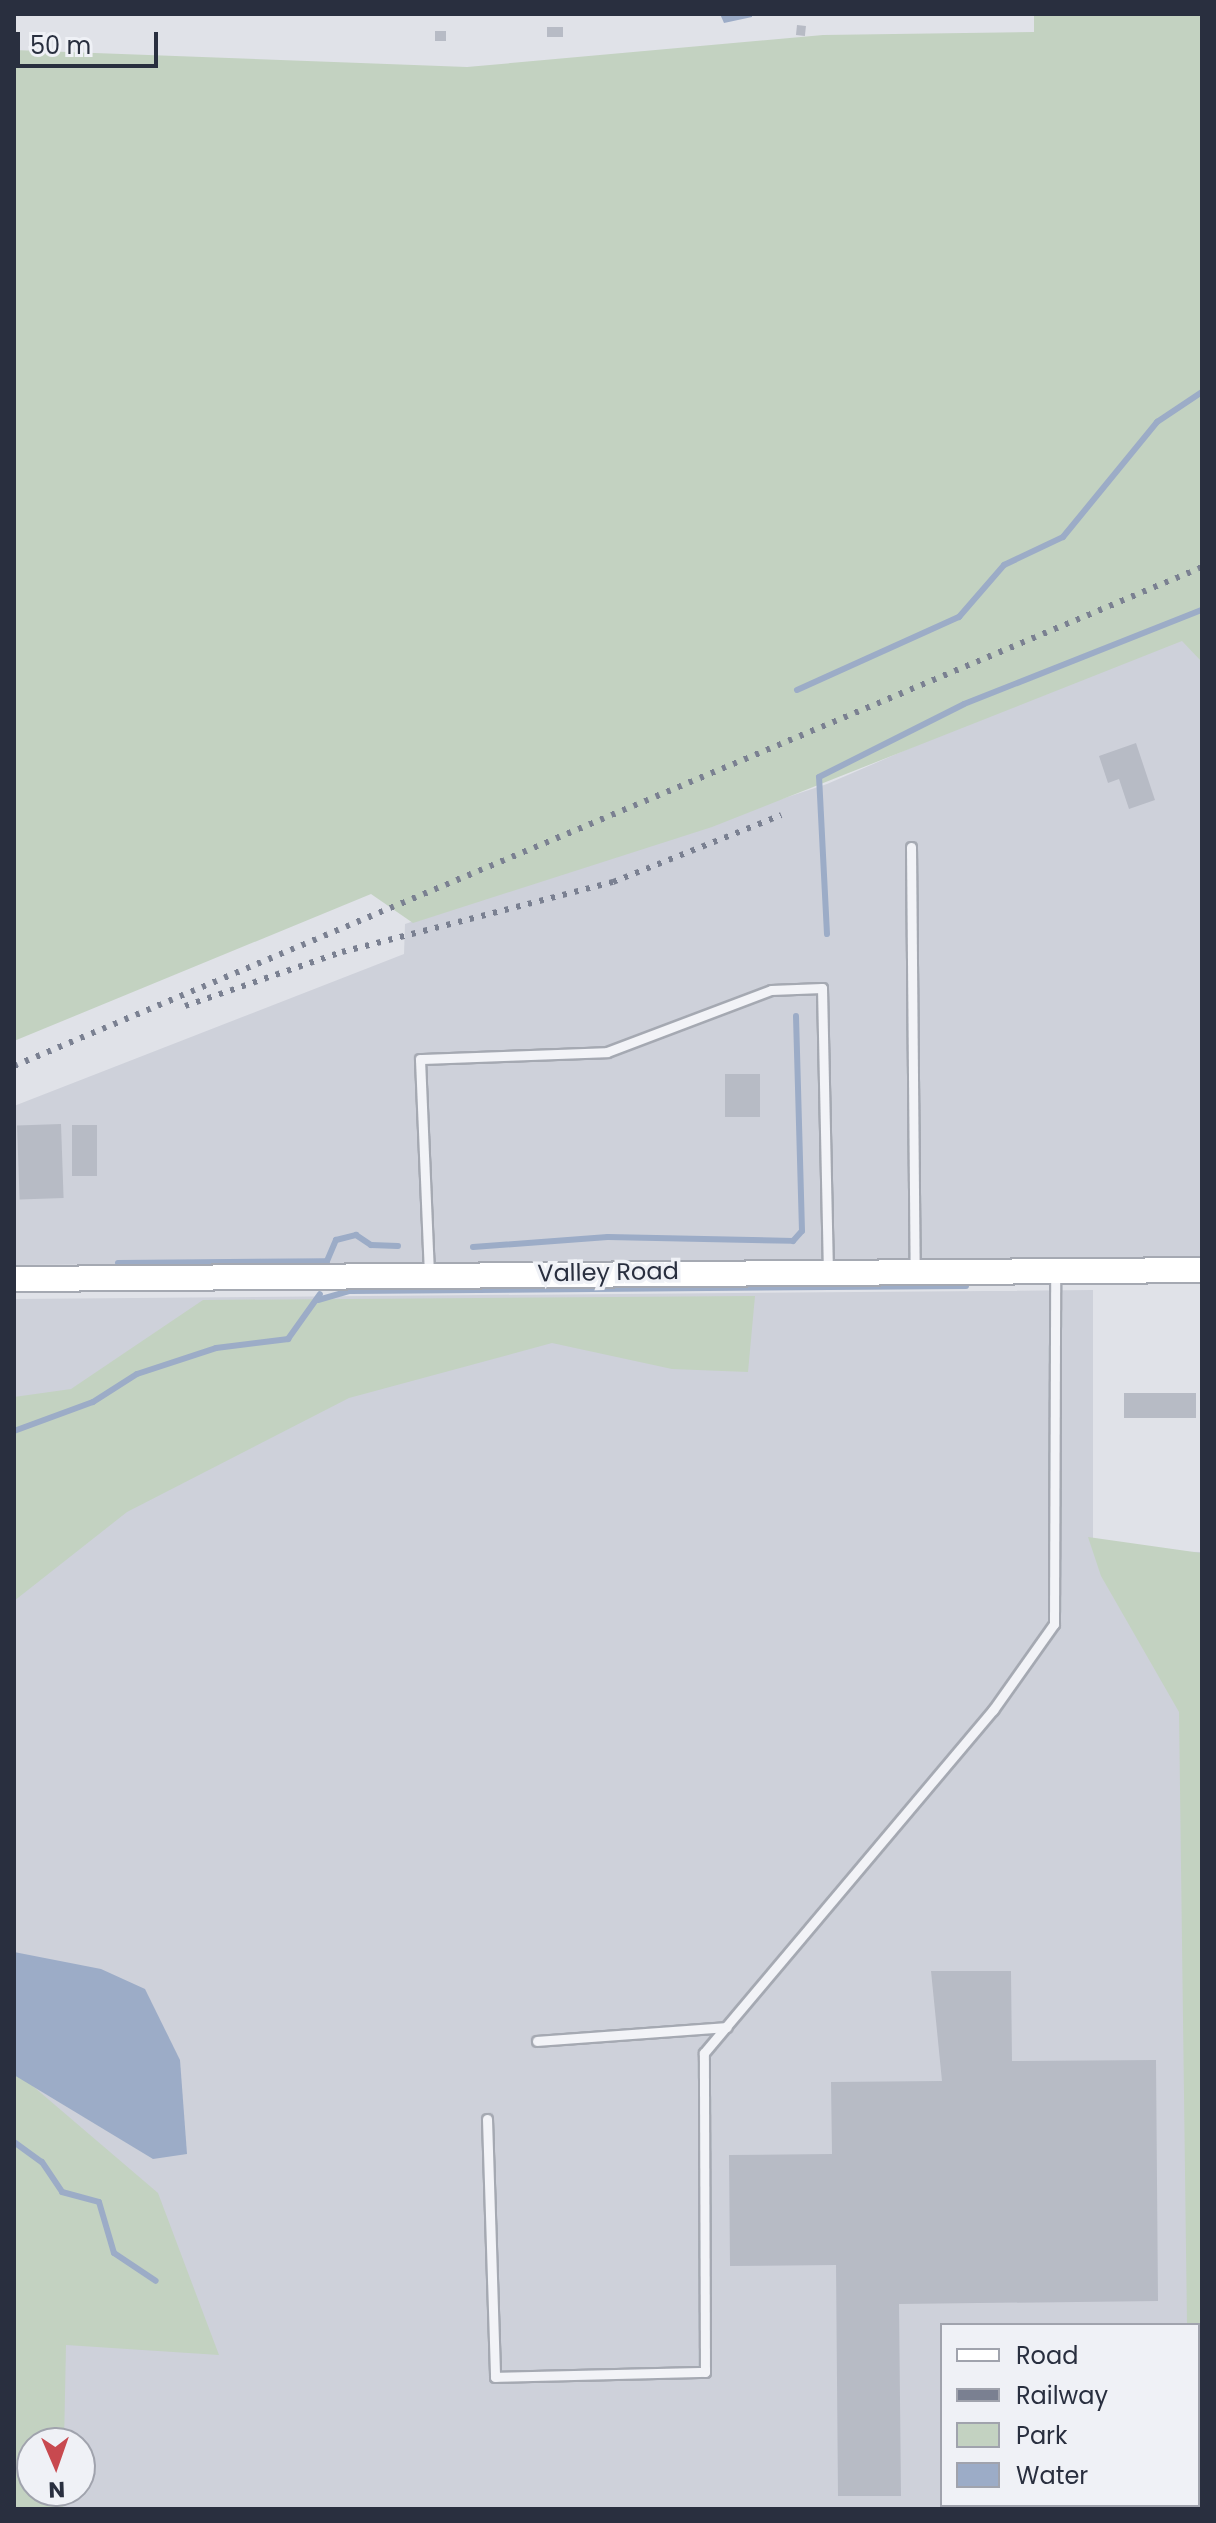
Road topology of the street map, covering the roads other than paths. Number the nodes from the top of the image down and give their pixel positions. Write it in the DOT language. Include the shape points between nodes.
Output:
graph roads {
  1 [pos="911,847"];
  2 [pos="828,1270"];
  3 [pos="915,1270"];
  4 [pos="1055,1270"];
  5 [pos="1202,1270"];
  6 [pos="429,1274"];
  7 [pos="14,1279"];
  8 [pos="726,2027"];
  9 [pos="537,2041"];
  10 [pos="487,2119"];
  1 -- 3 [label="lane"];
  2 -- 3 [label="street, Valley Road"];
  2 -- 6 [label="street, Valley Road"];
  2 -- 6 [label="lane" via="822,988 771,990 607,1052 420,1059"];
  3 -- 4 [label="street, Valley Road"];
  4 -- 5 [label="street, Valley Road"];
  4 -- 8 [label="lane" via="1054,1624 993,1710"];
  6 -- 7 [label="street, Valley Road"];
  8 -- 9 [label="lane"];
  8 -- 10 [label="lane" via="704,2053 705,2372 495,2377"];
}
